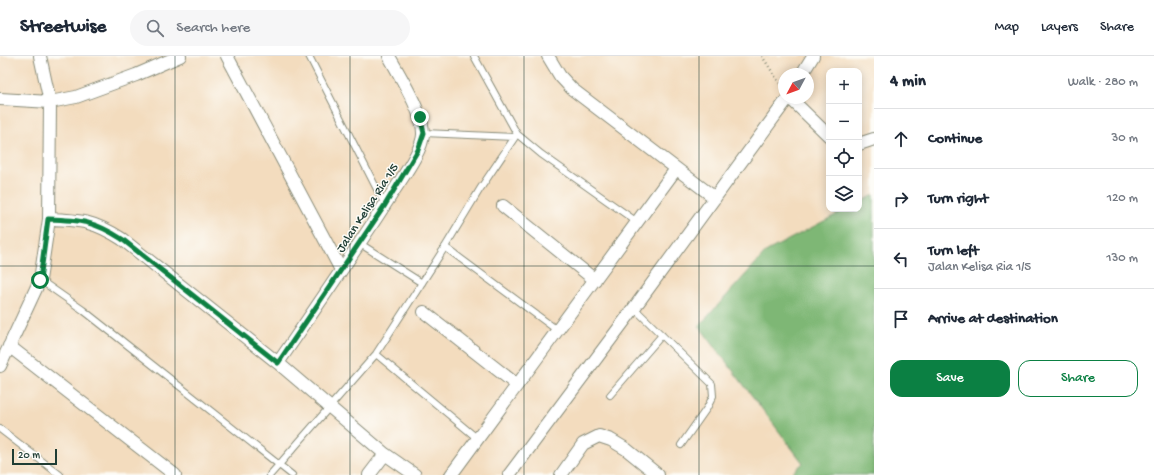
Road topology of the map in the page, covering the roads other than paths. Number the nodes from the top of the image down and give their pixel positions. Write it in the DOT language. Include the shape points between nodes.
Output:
graph roads {
  1 [pos="40,56"];
  2 [pos="180,56"];
  3 [pos="227,56"];
  4 [pos="309,56"];
  5 [pos="389,56"];
  6 [pos="474,56"];
  7 [pos="548,56"];
  8 [pos="813,56"];
  9 [pos="806,68"];
  10 [pos="0,100"];
  11 [pos="50,102"];
  12 [pos="785,104"];
  13 [pos="795,104"];
  14 [pos="424,133"];
  15 [pos="826,133"];
  16 [pos="516,136"];
  17 [pos="874,139"];
  18 [pos="862,143"];
  19 [pos="676,169"];
  20 [pos="715,198"];
  21 [pos="385,205"];
  22 [pos="503,206"];
  23 [pos="48,219"];
  24 [pos="637,222"];
  25 [pos="359,243"];
  26 [pos="446,247"];
  27 [pos="342,270"];
  28 [pos="40,280"];
  29 [pos="595,280"];
  30 [pos="422,283"];
  31 [pos="634,308"];
  32 [pos="424,312"];
  33 [pos="557,330"];
  34 [pos="662,335"];
  35 [pos="10,346"];
  36 [pos="376,354"];
  37 [pos="278,363"];
  38 [pos="0,366"];
  39 [pos="518,385"];
  40 [pos="610,395"];
  41 [pos="330,407"];
  42 [pos="0,429"];
  43 [pos="478,439"];
  44 [pos="681,445"];
  45 [pos="385,454"];
  46 [pos="278,464"];
  47 [pos="60,475"];
  48 [pos="175,475"];
  49 [pos="270,475"];
  50 [pos="292,475"];
  51 [pos="369,475"];
  52 [pos="415,475"];
  53 [pos="451,475"];
  54 [pos="509,475"];
  55 [pos="561,475"];
  56 [pos="658,475"];
  1 -- 11 [label="street"];
  2 -- 11 [label="street" via="76,97"];
  3 -- 27 [label="street"];
  4 -- 21 [label="lane"];
  5 -- 14 [label="street" via="411,95"];
  6 -- 16 [label="lane"];
  7 -- 19 [label="street" via="560,76 572,89"];
  8 -- 9 [label="street"];
  10 -- 11 [label="street"];
  11 -- 23 [label="street"];
  12 -- 20 [label="street"];
  13 -- 15 [label="street"];
  14 -- 16 [label="lane"];
  14 -- 21 [label="street, Jalan Kelisa Ria 1/5" via="418,150"];
  16 -- 24 [label="lane"];
  16 -- 26 [label="lane" via="480,189"];
  17 -- 18 [label="street"];
  19 -- 20 [label="street"];
  19 -- 24 [label="street"];
  20 -- 31 [label="street"];
  21 -- 25 [label="street, Jalan Kelisa Ria 1/5"];
  22 -- 29 [label="street"];
  23 -- 28 [label="street"];
  23 -- 37 [label="street" via="92,223 122,239"];
  24 -- 29 [label="street"];
  25 -- 27 [label="street, Jalan Kelisa Ria 1/5"];
  25 -- 30 [label="lane"];
  26 -- 30 [label="lane"];
  26 -- 33 [label="lane"];
  27 -- 37 [label="street, Jalan Kelisa Ria 1/5"];
  28 -- 35 [label="street"];
  28 -- 46 [label="lane" via="83,310"];
  29 -- 33 [label="street"];
  30 -- 36 [label="lane"];
  31 -- 34 [label="lane"];
  31 -- 54 [label="street"];
  32 -- 39 [label="street"];
  33 -- 39 [label="street"];
  34 -- 40 [label="lane"];
  34 -- 44 [label="lane" via="712,384 713,396 707,408"];
  35 -- 38 [label="street"];
  35 -- 48 [label="street"];
  36 -- 41 [label="lane"];
  36 -- 43 [label="lane"];
  37 -- 41 [label="street"];
  39 -- 43 [label="street"];
  41 -- 45 [label="street"];
  41 -- 46 [label="lane"];
  42 -- 47 [label="lane"];
  43 -- 53 [label="street"];
  45 -- 51 [label="street"];
  45 -- 52 [label="street"];
  46 -- 49 [label="lane"];
  46 -- 50 [label="lane"];
  55 -- 56 [label="street" via="583,444 598,436 621,446"];
}
